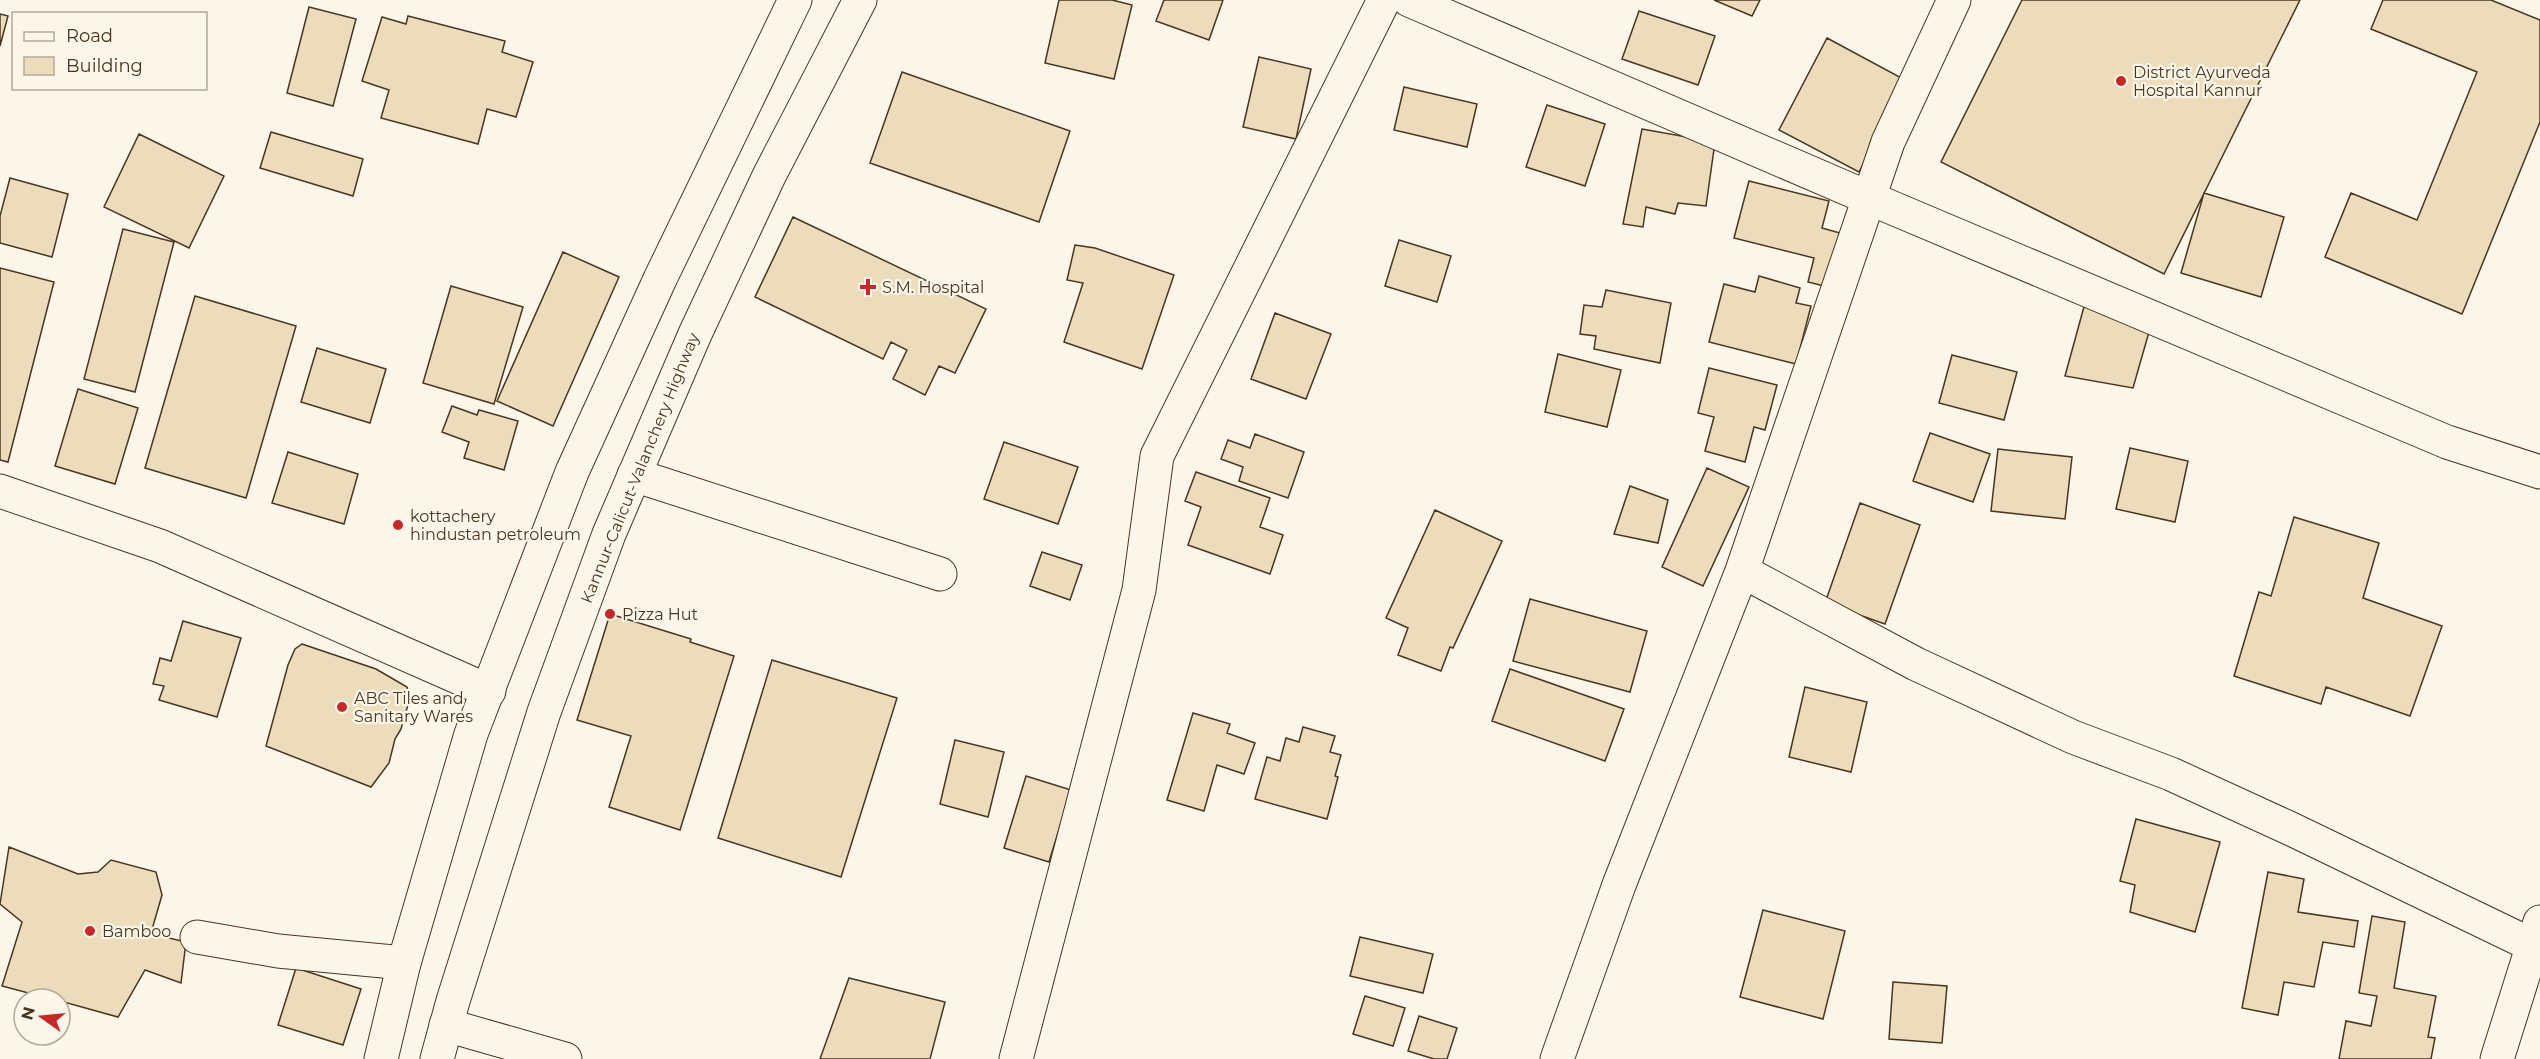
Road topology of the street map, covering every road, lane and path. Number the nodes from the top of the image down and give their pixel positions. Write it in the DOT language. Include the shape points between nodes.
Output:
graph roads {
  1 [pos="795,0"];
  2 [pos="860,0"];
  3 [pos="1384,0"];
  4 [pos="1409,0"];
  5 [pos="1954,0"];
  6 [pos="1869,198"];
  7 [pos="2540,472"];
  8 [pos="634,475"];
  9 [pos="0,491"];
  10 [pos="1742,571"];
  11 [pos="940,574"];
  12 [pos="489,691"];
  13 [pos="197,937"];
  14 [pos="2537,939"];
  15 [pos="404,963"];
  16 [pos="446,1025"];
  17 [pos="381,1059"];
  18 [pos="437,1059"];
  19 [pos="565,1059"];
  20 [pos="1016,1059"];
  21 [pos="1557,1059"];
  22 [pos="2497,1059"];
  1 -- 12 [label="main road" via="572,472"];
  2 -- 8 [label="main road, Kannur-Calicut-Valanchery Highway" via="769,176"];
  3 -- 20 [label="main road" via="1157,456 1139,590"];
  4 -- 6 [label="main road"];
  5 -- 6 [label="main road" via="1887,142"];
  6 -- 7 [label="main road" via="2447,442"];
  6 -- 10 [label="main road"];
  8 -- 11 [label="main road"];
  8 -- 16 [label="main road, Kannur-Calicut-Valanchery Highway" via="544,712"];
  9 -- 12 [label="main road" via="160,546"];
  10 -- 14 [label="main road" via="1916,664 2073,737 2171,774"];
  10 -- 21 [label="main road" via="1619,885"];
  12 -- 15 [label="main road" via="471,734"];
  13 -- 15 [label="main road" via="278,951"];
  14 -- 22 [label="main road"];
  15 -- 17 [label="main road"];
  16 -- 18 [label="main road, Kannur-Calicut-Valanchery Highway"];
  16 -- 19 [label="main road"];
}
